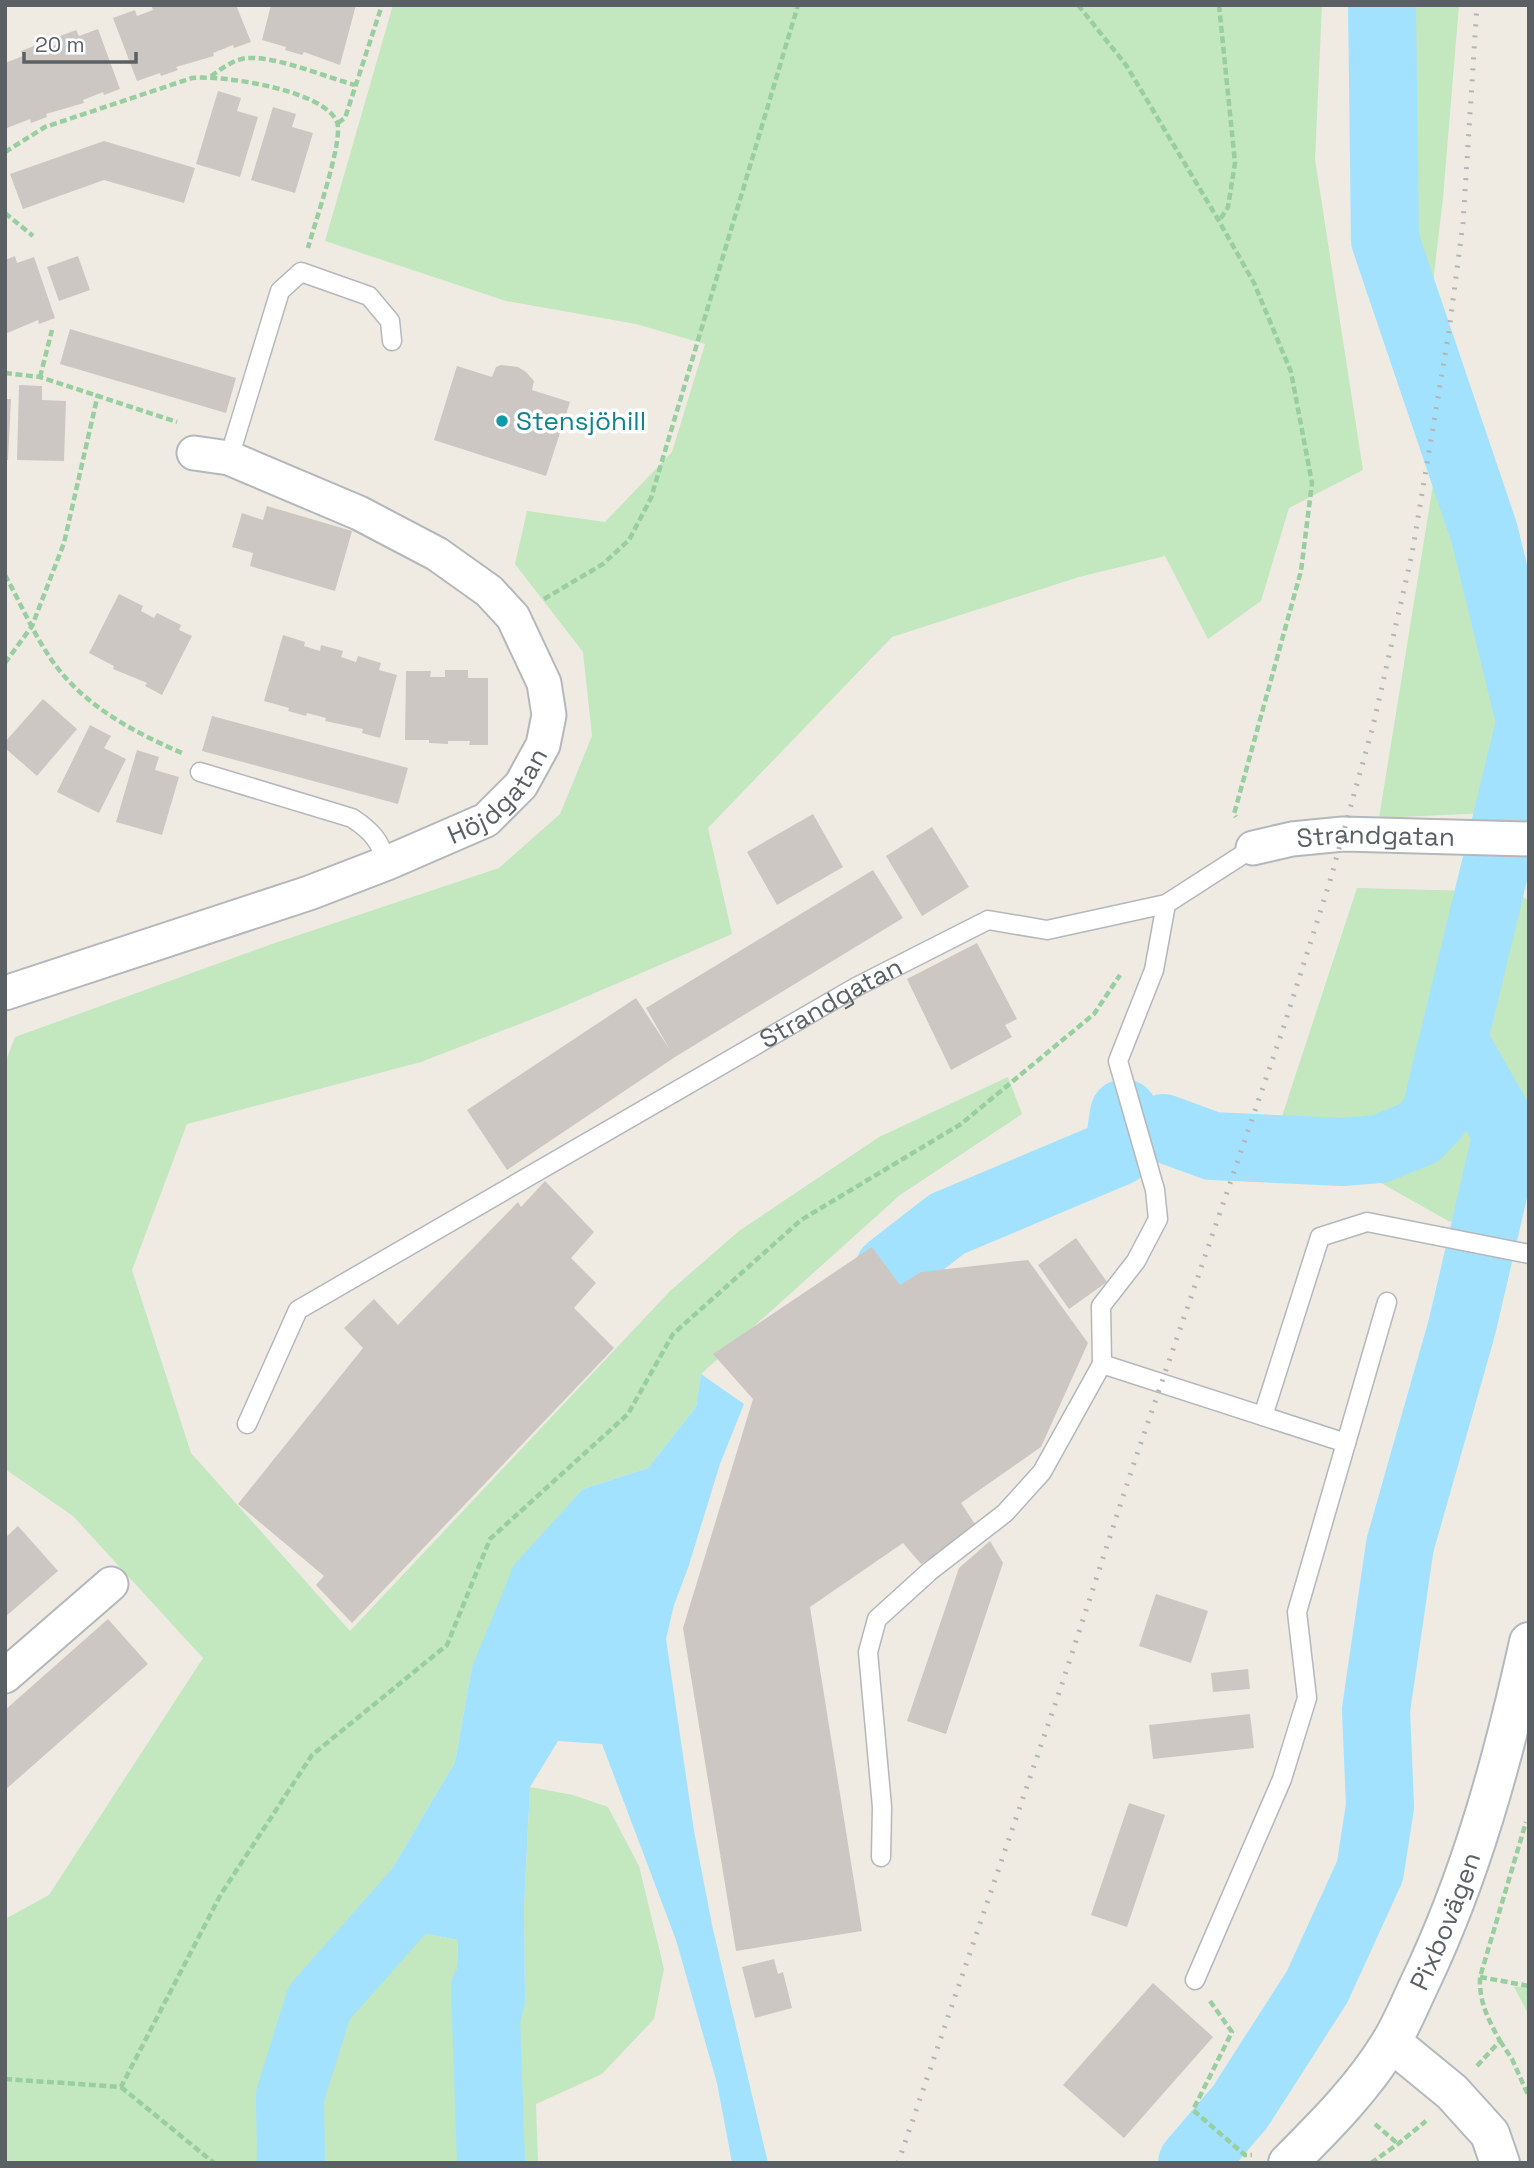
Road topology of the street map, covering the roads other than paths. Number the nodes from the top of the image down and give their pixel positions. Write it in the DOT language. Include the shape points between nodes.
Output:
graph roads {
  1 [pos="392,341"];
  2 [pos="194,453"];
  3 [pos="229,458"];
  4 [pos="200,772"];
  5 [pos="1529,839"];
  6 [pos="1253,848"];
  7 [pos="387,863"];
  8 [pos="1167,904"];
  9 [pos="5,993"];
  10 [pos="1528,1253"];
  11 [pos="1387,1302"];
  12 [pos="1102,1364"];
  13 [pos="1263,1416"];
  14 [pos="247,1424"];
  15 [pos="1346,1443"];
  16 [pos="111,1584"];
  17 [pos="1529,1642"];
  18 [pos="5,1676"];
  19 [pos="881,1857"];
  20 [pos="1195,1980"];
  21 [pos="1391,2042"];
  22 [pos="1288,2163"];
  23 [pos="1500,2163"];
  1 -- 3 [label="lane" via="390,321 369,296 300,272 280,291"];
  2 -- 3 [label="street, Höjdgatan"];
  3 -- 7 [label="street, Höjdgatan" via="359,513 438,554 489,592 513,617 544,683 549,715 543,745 521,785 486,820"];
  4 -- 7 [label="lane" via="352,818 370,829"];
  5 -- 6 [label="street, Strandgatan" via="1343,834"];
  6 -- 8 [label="lane, Strandgatan"];
  7 -- 9 [label="street, Höjdgatan"];
  8 -- 12 [label="lane" via="1154,970 1118,1061 1155,1190 1158,1219 1136,1261 1101,1307"];
  8 -- 14 [label="lane, Strandgatan" via="1047,930 988,920 856,987 298,1310"];
  10 -- 13 [label="lane" via="1367,1222 1320,1237"];
  11 -- 15 [label="lane"];
  12 -- 13 [label="lane"];
  12 -- 19 [label="lane" via="1042,1472 1005,1513 930,1570 877,1619 868,1652 882,1807"];
  13 -- 15 [label="lane"];
  15 -- 20 [label="lane" via="1297,1612 1307,1698 1282,1779"];
  16 -- 18 [label="street"];
  17 -- 21 [label="street, Pixbovägen" via="1493,1787 1458,1896"];
  21 -- 22 [label="street, Pixbovägen" via="1348,2100"];
  21 -- 23 [label="street" via="1452,2092 1490,2134"];
}
